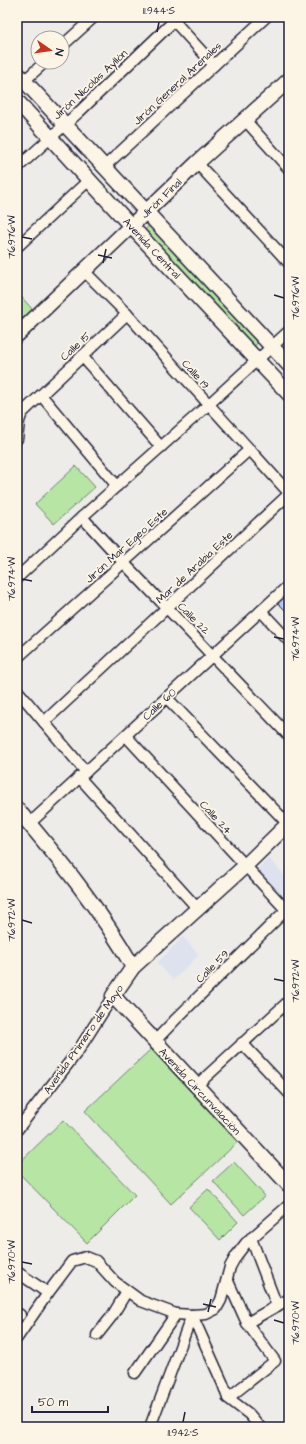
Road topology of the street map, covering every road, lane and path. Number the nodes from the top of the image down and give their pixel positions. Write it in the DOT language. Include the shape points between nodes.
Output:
graph roads {
  1 [pos="94,17"];
  2 [pos="263,18"];
  3 [pos="176,19"];
  4 [pos="70,39"];
  5 [pos="214,65"];
  6 [pos="32,70"];
  7 [pos="21,77"];
  8 [pos="289,80"];
  9 [pos="17,101"];
  10 [pos="245,120"];
  11 [pos="65,125"];
  12 [pos="50,137"];
  13 [pos="198,163"];
  14 [pos="288,166"];
  15 [pos="104,167"];
  16 [pos="17,168"];
  17 [pos="90,180"];
  18 [pos="146,212"];
  19 [pos="132,226"];
  20 [pos="17,247"];
  21 [pos="289,263"];
  22 [pos="84,271"];
  23 [pos="126,314"];
  24 [pos="289,331"];
  25 [pos="17,335"];
  26 [pos="272,347"];
  27 [pos="82,356"];
  28 [pos="257,359"];
  29 [pos="289,365"];
  30 [pos="289,394"];
  31 [pos="40,395"];
  32 [pos="208,405"];
  33 [pos="17,439"];
  34 [pos="161,447"];
  35 [pos="249,450"];
  36 [pos="117,486"];
  37 [pos="289,494"];
  38 [pos="82,517"];
  39 [pos="124,563"];
  40 [pos="17,578"];
  41 [pos="289,584"];
  42 [pos="167,608"];
  43 [pos="261,611"];
  44 [pos="289,641"];
  45 [pos="213,655"];
  46 [pos="17,658"];
  47 [pos="17,690"];
  48 [pos="167,698"];
  49 [pos="44,722"];
  50 [pos="126,736"];
  51 [pos="289,736"];
  52 [pos="83,775"];
  53 [pos="17,810"];
  54 [pos="30,824"];
  55 [pos="288,824"];
  56 [pos="245,866"];
  57 [pos="198,909"];
  58 [pos="289,911"];
  59 [pos="132,967"];
  60 [pos="113,996"];
  61 [pos="288,1003"];
  62 [pos="154,1042"];
  63 [pos="242,1043"];
  64 [pos="196,1086"];
  65 [pos="289,1093"];
  66 [pos="17,1130"];
  67 [pos="289,1185"];
  68 [pos="288,1208"];
  69 [pos="251,1238"];
  70 [pos="17,1272"];
  71 [pos="227,1279"];
  72 [pos="127,1291"];
  73 [pos="48,1293"];
  74 [pos="289,1299"];
  75 [pos="277,1306"];
  76 [pos="176,1314"];
  77 [pos="192,1315"];
  78 [pos="247,1323"];
  79 [pos="97,1335"];
  80 [pos="17,1338"];
  81 [pos="135,1373"];
  82 [pos="228,1398"];
  83 [pos="150,1427"];
  84 [pos="260,1427"];
  1 -- 4 [label="street"];
  2 -- 5 [label="street, Jirón General Arenales"];
  3 -- 5 [label="street"];
  3 -- 11 [label="street, Jirón Nicolás Ayllón"];
  5 -- 15 [label="street, Jirón General Arenales"];
  6 -- 7 [label="street"];
  7 -- 11 [label="street, Avenida Central"];
  8 -- 10 [label="street, Jirón Final"];
  9 -- 12 [label="street, Avenida Central"];
  10 -- 13 [label="street, Jirón Final"];
  10 -- 14 [label="street"];
  11 -- 12 [label="street, Jirón Nicolás Ayllón"];
  11 -- 15 [label="street, Avenida Central"];
  12 -- 16 [label="street, Jirón Nicolás Ayllón"];
  12 -- 17 [label="street, Avenida Central"];
  13 -- 18 [label="street, Jirón Final"];
  13 -- 21 [label="street"];
  15 -- 18 [label="street, Avenida Central"];
  17 -- 19 [label="street, Avenida Central"];
  17 -- 20 [label="street"];
  18 -- 19 [label="street, Jirón Final"];
  18 -- 26 [label="street, Avenida Central"];
  19 -- 22 [label="street, Jirón Final"];
  19 -- 28 [label="street, Avenida Central"];
  22 -- 23 [label="street, Calle 19"];
  22 -- 25 [label="street, Jirón Final"];
  23 -- 27 [label="street, Calle 15"];
  23 -- 32 [label="street, Calle 19"];
  24 -- 26 [label="street"];
  26 -- 28 [label="street"];
  26 -- 29 [label="street, Avenida Central"];
  27 -- 31 [label="street, Calle 15"];
  27 -- 34 [label="street"];
  28 -- 30 [label="street, Avenida Central"];
  28 -- 32 [label="street"];
  31 -- 33 [label="street, Calle 15" via="22,414"];
  31 -- 36 [label="street"];
  32 -- 34 [label="street"];
  32 -- 35 [label="street, Calle 19"];
  34 -- 36 [label="street"];
  35 -- 37 [label="street, Calle 19"];
  35 -- 39 [label="street, Jirón Mar Egeo Este"];
  36 -- 38 [label="street"];
  37 -- 42 [label="street, Mar de Arabia Este"];
  38 -- 39 [label="street, Calle 22"];
  38 -- 40 [label="street"];
  39 -- 42 [label="street, Calle 22"];
  39 -- 46 [label="street, Jirón Mar Egeo Este"];
  41 -- 43 [label="street, Calle 60"];
  42 -- 45 [label="street, Calle 22"];
  42 -- 49 [label="street, Mar de Arabia Este"];
  43 -- 44 [label="street"];
  43 -- 45 [label="street, Calle 60"];
  45 -- 48 [label="street, Calle 60"];
  45 -- 51 [label="street, Calle 22"];
  47 -- 49 [label="street"];
  48 -- 50 [label="street, Calle 60"];
  48 -- 55 [label="street"];
  49 -- 52 [label="street"];
  50 -- 52 [label="street, Calle 60"];
  50 -- 56 [label="street, Calle 24"];
  52 -- 54 [label="street, Calle 60"];
  52 -- 57 [label="street"];
  53 -- 54 [label="street"];
  54 -- 59 [label="street" via="96,907"];
  55 -- 56 [label="street"];
  56 -- 57 [label="street"];
  56 -- 58 [label="street, Calle 24"];
  57 -- 59 [label="street"];
  58 -- 62 [label="street, Calle 59" via="281,915"];
  59 -- 60 [label="street, Avenida Primero de Mayo"];
  60 -- 62 [label="street, Avenida Circunvalación"];
  60 -- 66 [label="street, Avenida Primero de Mayo" via="78,1051"];
  61 -- 63 [label="street"];
  62 -- 64 [label="street, Avenida Circunvalación"];
  63 -- 64 [label="street"];
  63 -- 65 [label="street"];
  64 -- 67 [label="street, Avenida Circunvalación"];
  68 -- 69 [label="street"];
  69 -- 71 [label="street" via="236,1256"];
  69 -- 75 [label="street"];
  70 -- 73 [label="street"];
  71 -- 77 [label="street" via="216,1309 206,1314"];
  71 -- 78 [label="street"];
  72 -- 73 [label="street" via="96,1261 86,1257 72,1261"];
  72 -- 76 [label="street" via="141,1301"];
  72 -- 79 [label="street"];
  73 -- 80 [label="street"];
  74 -- 75 [label="street"];
  75 -- 78 [label="street"];
  76 -- 77 [label="street"];
  76 -- 81 [label="street"];
  77 -- 82 [label="street"];
  77 -- 83 [label="street"];
  78 -- 82 [label="street" via="275,1361"];
  82 -- 84 [label="street" via="249,1414"];
}
